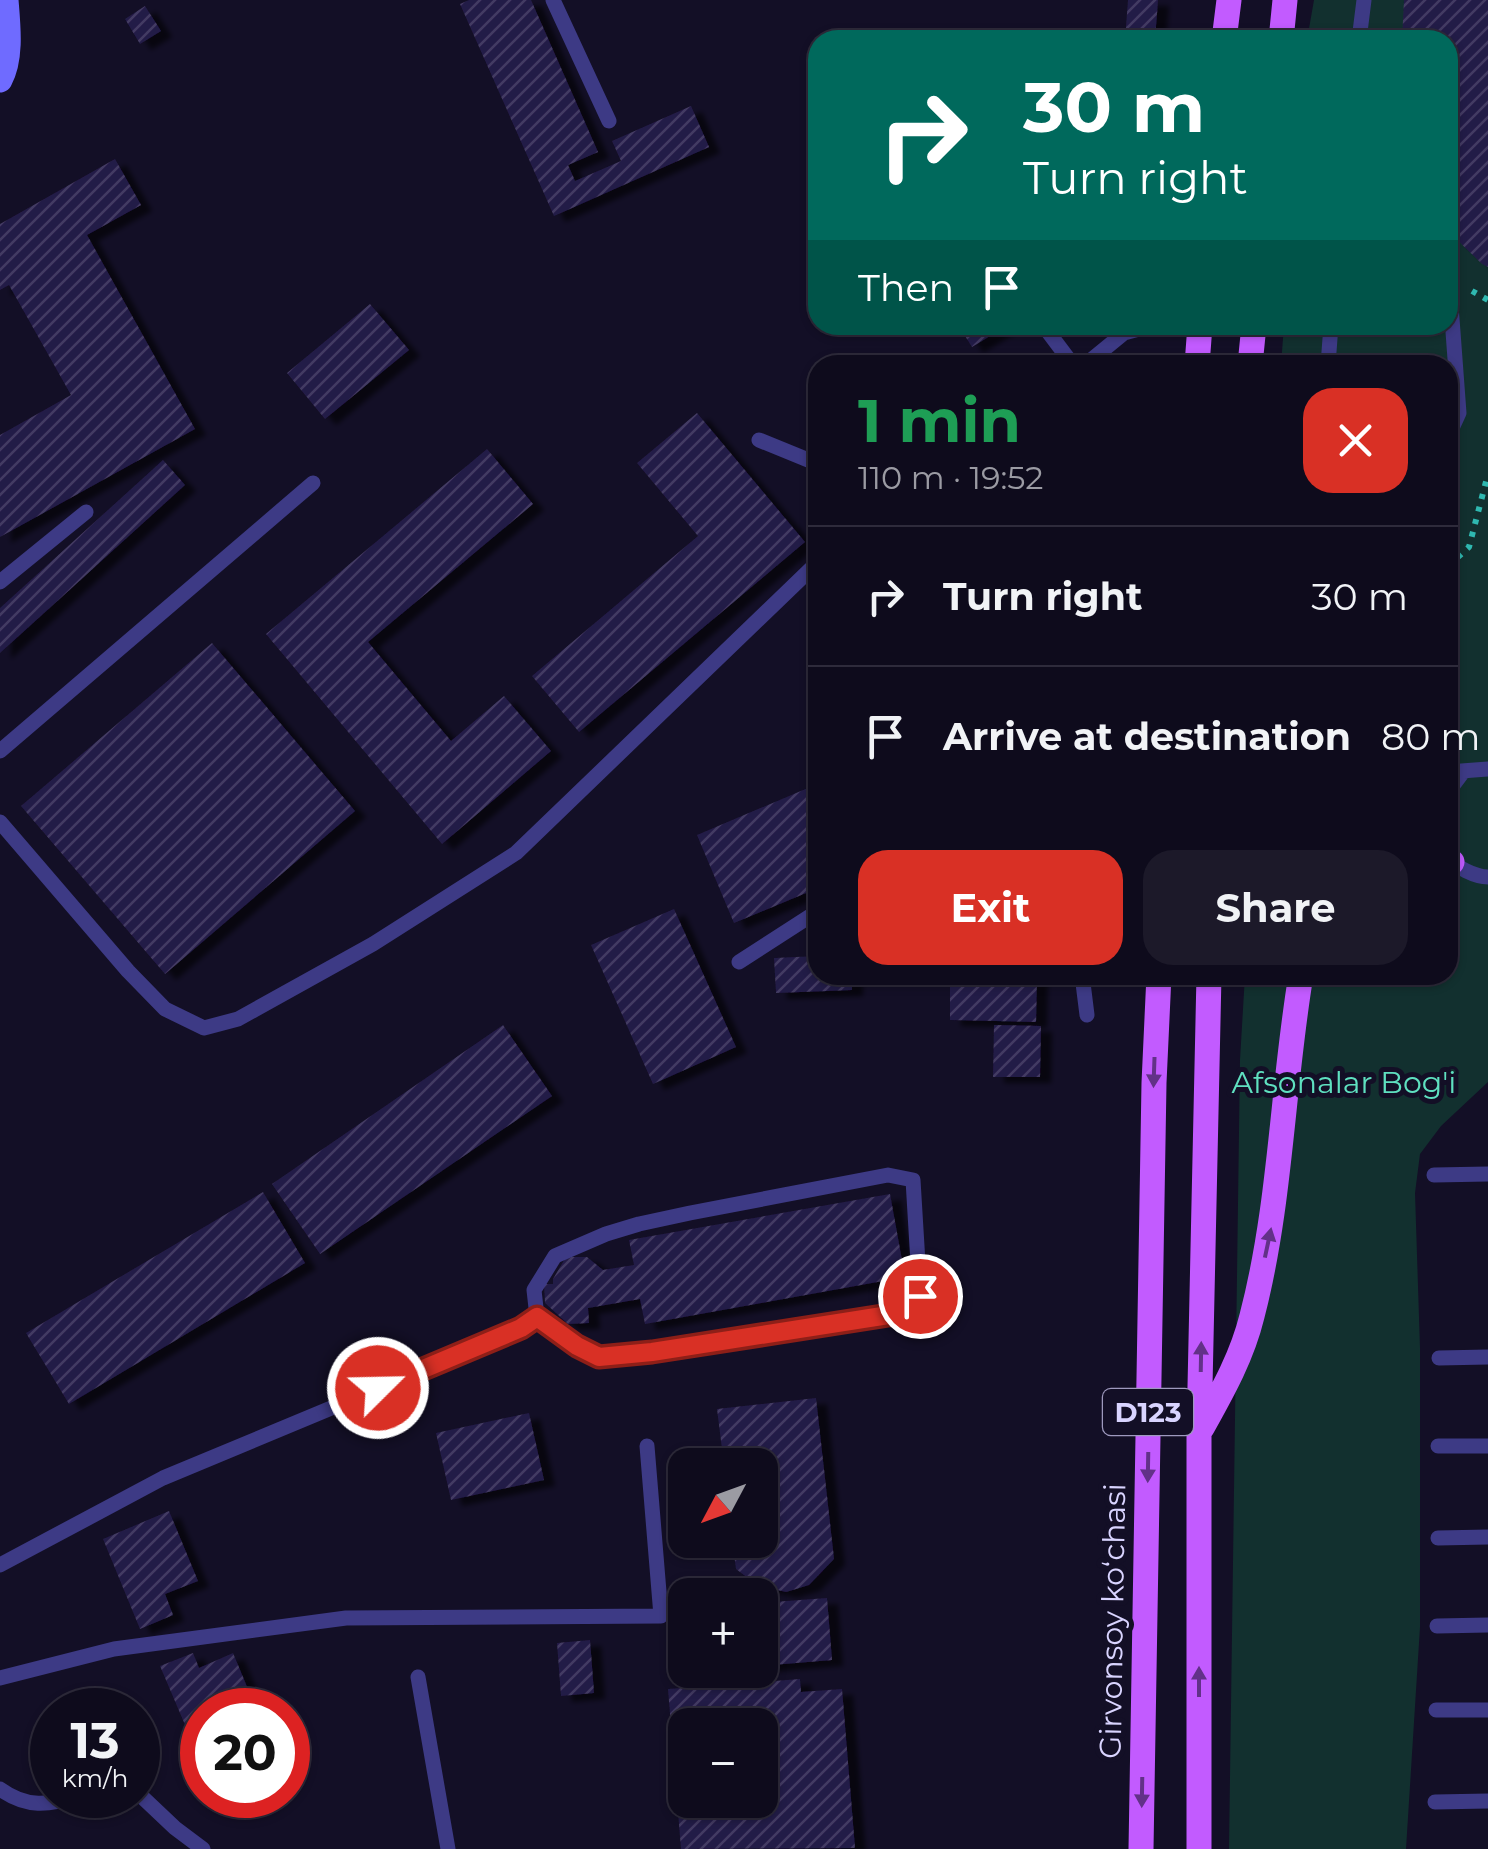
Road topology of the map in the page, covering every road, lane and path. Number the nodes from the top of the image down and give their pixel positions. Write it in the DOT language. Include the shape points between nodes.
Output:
graph roads {
  1 [pos="6,0"];
  2 [pos="553,0"];
  3 [pos="1229,0"];
  4 [pos="1285,0"];
  5 [pos="1364,0"];
  6 [pos="1225,30"];
  7 [pos="1282,30"];
  8 [pos="1360,30"];
  9 [pos="0,80"];
  10 [pos="609,121"];
  11 [pos="1122,335"];
  12 [pos="1097,355"];
  13 [pos="759,440"];
  14 [pos="808,460"];
  15 [pos="1488,474"];
  16 [pos="313,483"];
  17 [pos="86,512"];
  18 [pos="1458,557"];
  19 [pos="808,572"];
  20 [pos="0,582"];
  21 [pos="0,751"];
  22 [pos="1488,769"];
  23 [pos="1458,772"];
  24 [pos="0,822"];
  25 [pos="1458,864"];
  26 [pos="1488,877"];
  27 [pos="808,917"];
  28 [pos="739,962"];
  29 [pos="1083,985"];
  30 [pos="1159,985"];
  31 [pos="1209,985"];
  32 [pos="1299,985"];
  33 [pos="1087,1015"];
  34 [pos="1488,1174"];
  35 [pos="1434,1175"];
  36 [pos="537,1317"];
  37 [pos="1488,1357"];
  38 [pos="1439,1358"];
  39 [pos="1199,1432"];
  40 [pos="648,1446"];
  41 [pos="1438,1446"];
  42 [pos="1488,1446"];
  43 [pos="1488,1537"];
  44 [pos="1438,1538"];
  45 [pos="0,1565"];
  46 [pos="1488,1625"];
  47 [pos="1437,1626"];
  48 [pos="418,1677"];
  49 [pos="0,1678"];
  50 [pos="1436,1710"];
  51 [pos="1488,1710"];
  52 [pos="0,1789"];
  53 [pos="1434,1802"];
  54 [pos="1488,1802"];
  55 [pos="30,1803"];
  56 [pos="160,1813"];
  57 [pos="203,1849"];
  58 [pos="448,1849"];
  59 [pos="1141,1849"];
  60 [pos="1199,1849"];
  1 -- 9 [label="street"];
  2 -- 10 [label="lane"];
  3 -- 6 [label="main road"];
  4 -- 7 [label="main road"];
  5 -- 8 [label="lane"];
  11 -- 12 [label="lane"];
  13 -- 14 [label="lane"];
  15 -- 18 [label="path" via="1469,547"];
  16 -- 21 [label="lane"];
  17 -- 20 [label="lane"];
  19 -- 24 [label="lane" via="516,853 238,1019 204,1028 165,1009"];
  22 -- 23 [label="lane"];
  25 -- 26 [label="lane"];
  27 -- 28 [label="lane"];
  29 -- 33 [label="lane"];
  30 -- 59 [label="main road, Girvonsoy koʻchasi / D123, one-way"];
  39 -- 31 [label="main road, D123, one-way"];
  39 -- 32 [label="main road, one-way" via="1230,1378 1252,1319 1272,1226"];
  34 -- 35 [label="lane"];
  36 -- 36 [label="lane" via="534,1290 556,1256 606,1234 888,1174 913,1180 920,1296 912,1309 599,1357"];
  36 -- 45 [label="lane" via="163,1478"];
  37 -- 38 [label="lane"];
  60 -- 39 [label="main road, D123, one-way"];
  40 -- 49 [label="lane" via="661,1616 346,1618 114,1649"];
  41 -- 42 [label="lane"];
  43 -- 44 [label="lane"];
  46 -- 47 [label="lane"];
  48 -- 58 [label="lane"];
  50 -- 51 [label="lane"];
  52 -- 55 [label="lane"];
  53 -- 54 [label="lane"];
  56 -- 57 [label="lane"];
}
